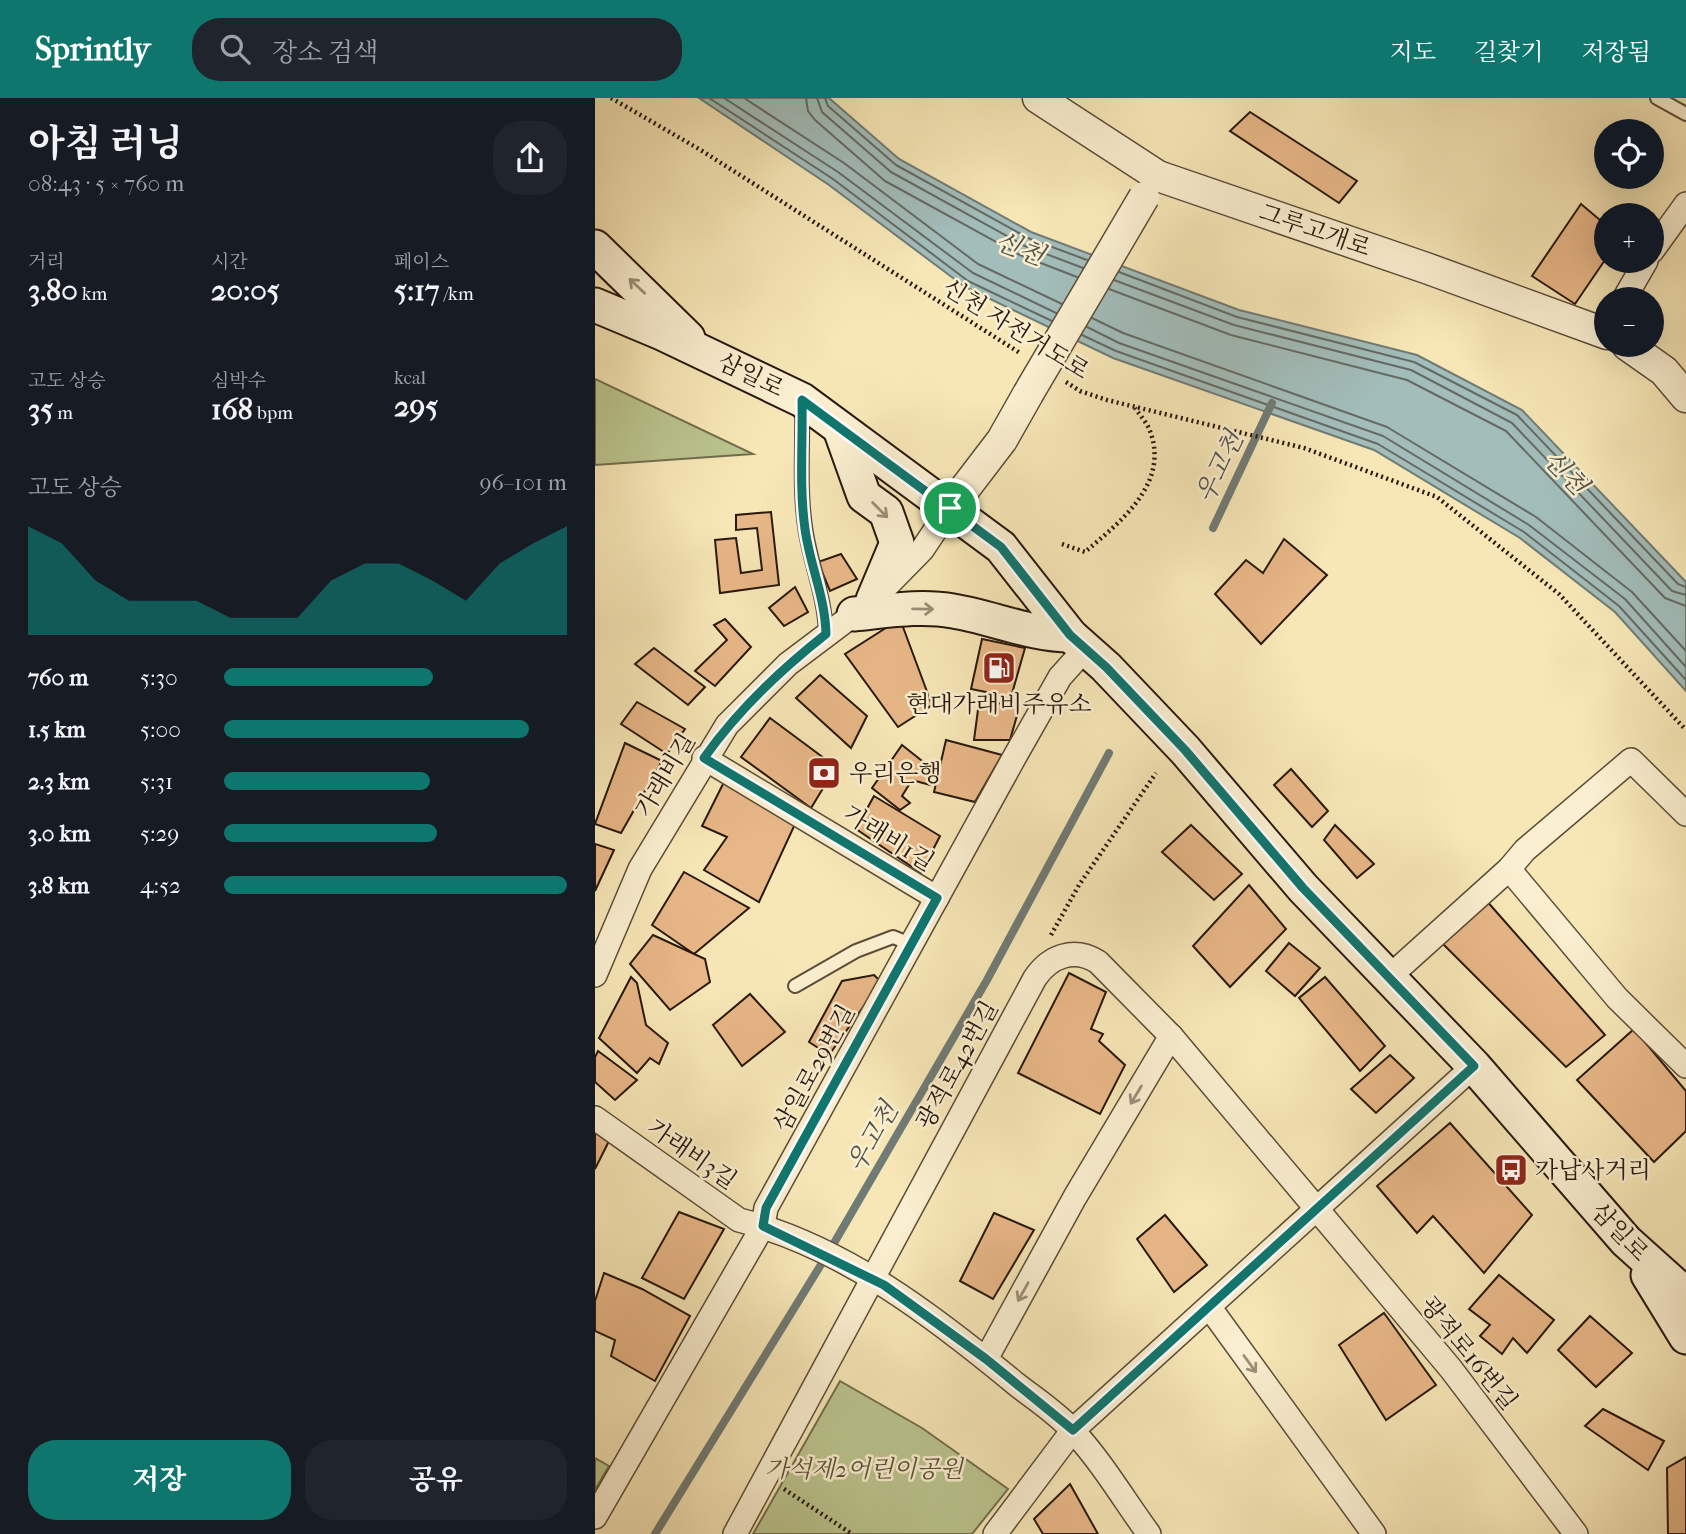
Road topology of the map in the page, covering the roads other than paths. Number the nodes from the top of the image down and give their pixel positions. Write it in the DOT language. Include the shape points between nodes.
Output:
graph roads {
  1 [pos="1038,98"];
  2 [pos="1657,98"];
  3 [pos="1686,114"];
  4 [pos="1151,187"];
  5 [pos="1686,204"];
  6 [pos="1664,234"];
  7 [pos="595,247"];
  8 [pos="595,305"];
  9 [pos="1594,329"];
  10 [pos="702,352"];
  11 [pos="1644,357"];
  12 [pos="1686,397"];
  13 [pos="802,400"];
  14 [pos="840,429"];
  15 [pos="950,508"];
  16 [pos="864,607"];
  17 [pos="826,634"];
  18 [pos="1078,641"];
  19 [pos="704,758"];
  20 [pos="1686,814"];
  21 [pos="1509,869"];
  22 [pos="937,898"];
  23 [pos="911,944"];
  24 [pos="595,975"];
  25 [pos="1389,977"];
  26 [pos="795,986"];
  27 [pos="1171,1036"];
  28 [pos="1474,1066"];
  29 [pos="1686,1066"];
  30 [pos="595,1118"];
  31 [pos="1316,1208"];
  32 [pos="763,1226"];
  33 [pos="1626,1241"];
  34 [pos="870,1279"];
  35 [pos="1685,1294"];
  36 [pos="1210,1308"];
  37 [pos="1686,1337"];
  38 [pos="986,1359"];
  39 [pos="1073,1430"];
  40 [pos="595,1517"];
  41 [pos="734,1534"];
  42 [pos="995,1534"];
  43 [pos="1149,1534"];
  44 [pos="1374,1534"];
  45 [pos="1576,1534"];
  1 -- 4 [label="street, 그루고개로"];
  2 -- 3 [label="lane"];
  4 -- 9 [label="street, 그루고개로" via="1439,272"];
  4 -- 15 [label="street, bridge" via="1002,440"];
  5 -- 6 [label="street"];
  10 -- 7 [label="main road, one-way"];
  8 -- 10 [label="main road, 삼일로"];
  10 -- 13 [label="main road, 삼일로"];
  11 -- 12 [label="street" via="1664,371"];
  13 -- 14 [label="main road, 삼일로"];
  13 -- 17 [label="lane" via="801,499 825,605"];
  14 -- 15 [label="main road, 삼일로"];
  14 -- 16 [label="main road, one-way" via="864,496 886,512 897,542"];
  15 -- 16 [label="street, 가래비길" via="922,550"];
  15 -- 18 [label="main road, 삼일로" via="1001,547"];
  16 -- 17 [label="street, 가래비길"];
  16 -- 18 [label="main road, one-way" via="948,610"];
  17 -- 19 [label="street, 가래비길" via="757,694"];
  18 -- 22 [label="street, 삼일로29번길"];
  18 -- 25 [label="main road, 삼일로" via="1185,750 1303,888"];
  19 -- 22 [label="street, 가래비1길"];
  19 -- 24 [label="street, 가래비길" via="640,869"];
  20 -- 21 [label="street" via="1631,760 1525,850"];
  21 -- 25 [label="street"];
  21 -- 29 [label="street" via="1617,998"];
  22 -- 23 [label="street, 삼일로29번길"];
  23 -- 26 [label="lane" via="893,937 856,951"];
  23 -- 32 [label="street, 삼일로29번길" via="766,1208"];
  25 -- 28 [label="main road, 삼일로"];
  27 -- 31 [label="street, 광적로42번길"];
  27 -- 34 [label="street, 광적로42번길" via="1085,954 1056,958 1042,966"];
  27 -- 38 [label="street, one-way"];
  28 -- 31 [label="street"];
  28 -- 33 [label="main road, 삼일로"];
  30 -- 32 [label="street, 가래비3길" via="739,1220"];
  31 -- 36 [label="street"];
  31 -- 45 [label="street, 광적로16번길" via="1451,1369"];
  32 -- 34 [label="street, 가래비3길"];
  32 -- 40 [label="street, 삼일로29번길"];
  33 -- 35 [label="main road, 삼일로"];
  33 -- 37 [label="main road"];
  34 -- 38 [label="street"];
  34 -- 41 [label="street, 광적로42번길"];
  36 -- 39 [label="street"];
  36 -- 44 [label="street, one-way"];
  38 -- 39 [label="street"];
  39 -- 42 [label="street"];
  39 -- 43 [label="street"];
}
